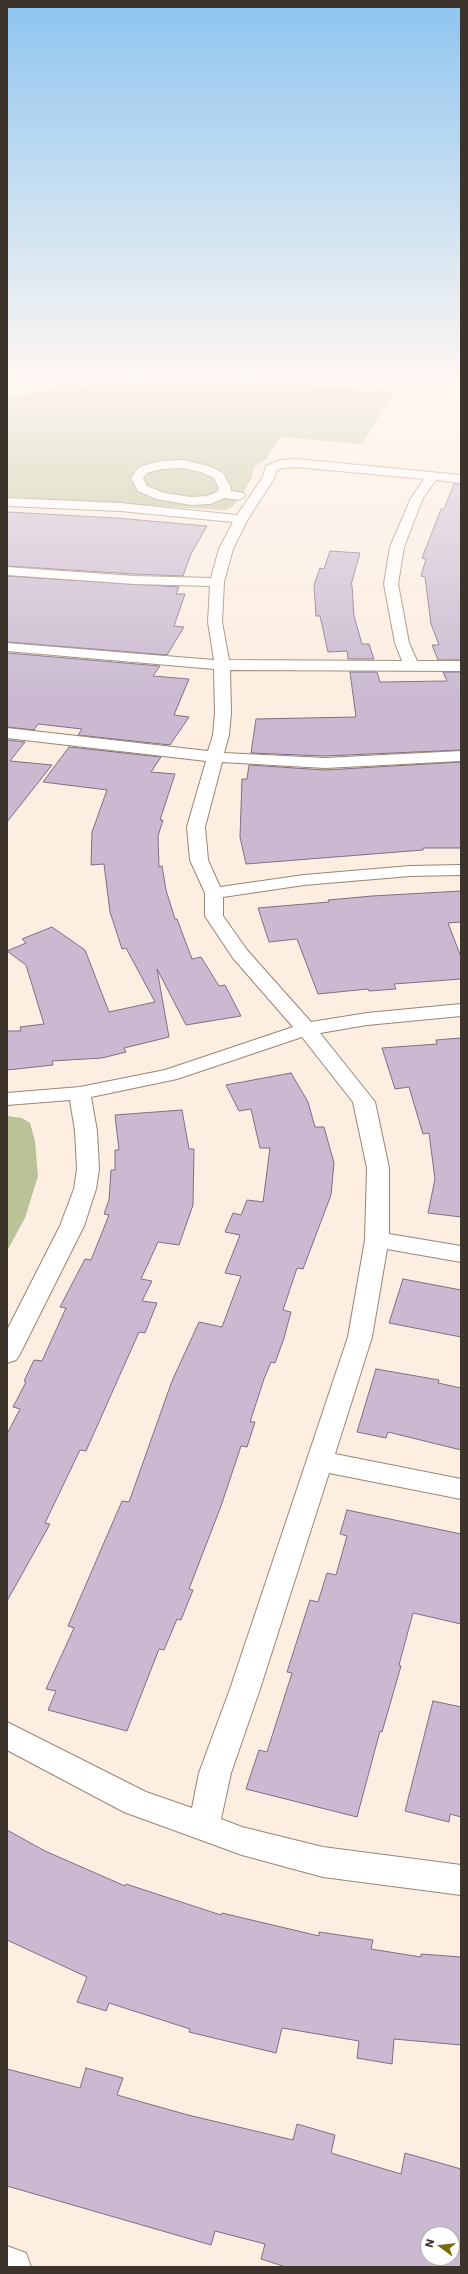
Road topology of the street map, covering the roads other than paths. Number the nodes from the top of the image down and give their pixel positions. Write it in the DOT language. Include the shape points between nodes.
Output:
graph roads {
  1 [pos="141,486"];
  2 [pos="225,486"];
  3 [pos="263,486"];
  4 [pos="426,486"];
  5 [pos="222,494"];
  6 [pos="239,496"];
  7 [pos="7,502"];
  8 [pos="240,519"];
  9 [pos="7,571"];
  10 [pos="216,582"];
  11 [pos="7,647"];
  12 [pos="222,665"];
  13 [pos="412,666"];
  14 [pos="461,666"];
  15 [pos="7,733"];
  16 [pos="461,756"];
  17 [pos="216,757"];
  18 [pos="461,870"];
  19 [pos="214,893"];
  20 [pos="461,1010"];
  21 [pos="307,1029"];
  22 [pos="80,1093"];
  23 [pos="7,1099"];
  24 [pos="377,1240"];
  25 [pos="461,1254"];
  26 [pos="7,1354"];
  27 [pos="319,1461"];
  28 [pos="461,1489"];
  29 [pos="7,1735"];
  30 [pos="204,1826"];
  31 [pos="461,1880"];
  32 [pos="7,2265"];
  33 [pos="12,2267"];
  1 -- 5 [label="street" via="152,493 189,504 210,500"];
  2 -- 5 [label="street"];
  3 -- 8 [label="street"];
  4 -- 13 [label="street" via="417,498 397,547 391,584 402,643"];
  5 -- 6 [label="street"];
  7 -- 8 [label="street" via="120,507"];
  8 -- 10 [label="street" via="226,549"];
  9 -- 10 [label="street" via="134,580"];
  10 -- 12 [label="street" via="215,622"];
  11 -- 12 [label="street"];
  12 -- 13 [label="street"];
  12 -- 17 [label="street" via="223,713"];
  13 -- 14 [label="street"];
  15 -- 17 [label="street"];
  16 -- 17 [label="street" via="325,763"];
  17 -- 19 [label="street" via="196,827 199,860"];
  18 -- 19 [label="street" via="410,871 304,880"];
  19 -- 21 [label="street" via="214,916 240,954"];
  20 -- 21 [label="street" via="367,1019"];
  21 -- 22 [label="street" via="170,1075"];
  21 -- 24 [label="street" via="364,1102 378,1168"];
  22 -- 23 [label="street"];
  22 -- 26 [label="street" via="86,1131 88,1170 85,1188 72,1226"];
  24 -- 25 [label="street"];
  24 -- 27 [label="street" via="360,1337"];
  27 -- 28 [label="street"];
  27 -- 30 [label="street" via="215,1773"];
  29 -- 30 [label="street" via="135,1802"];
  30 -- 31 [label="street" via="242,1841 323,1862"];
  32 -- 33 [label="street"];
}
